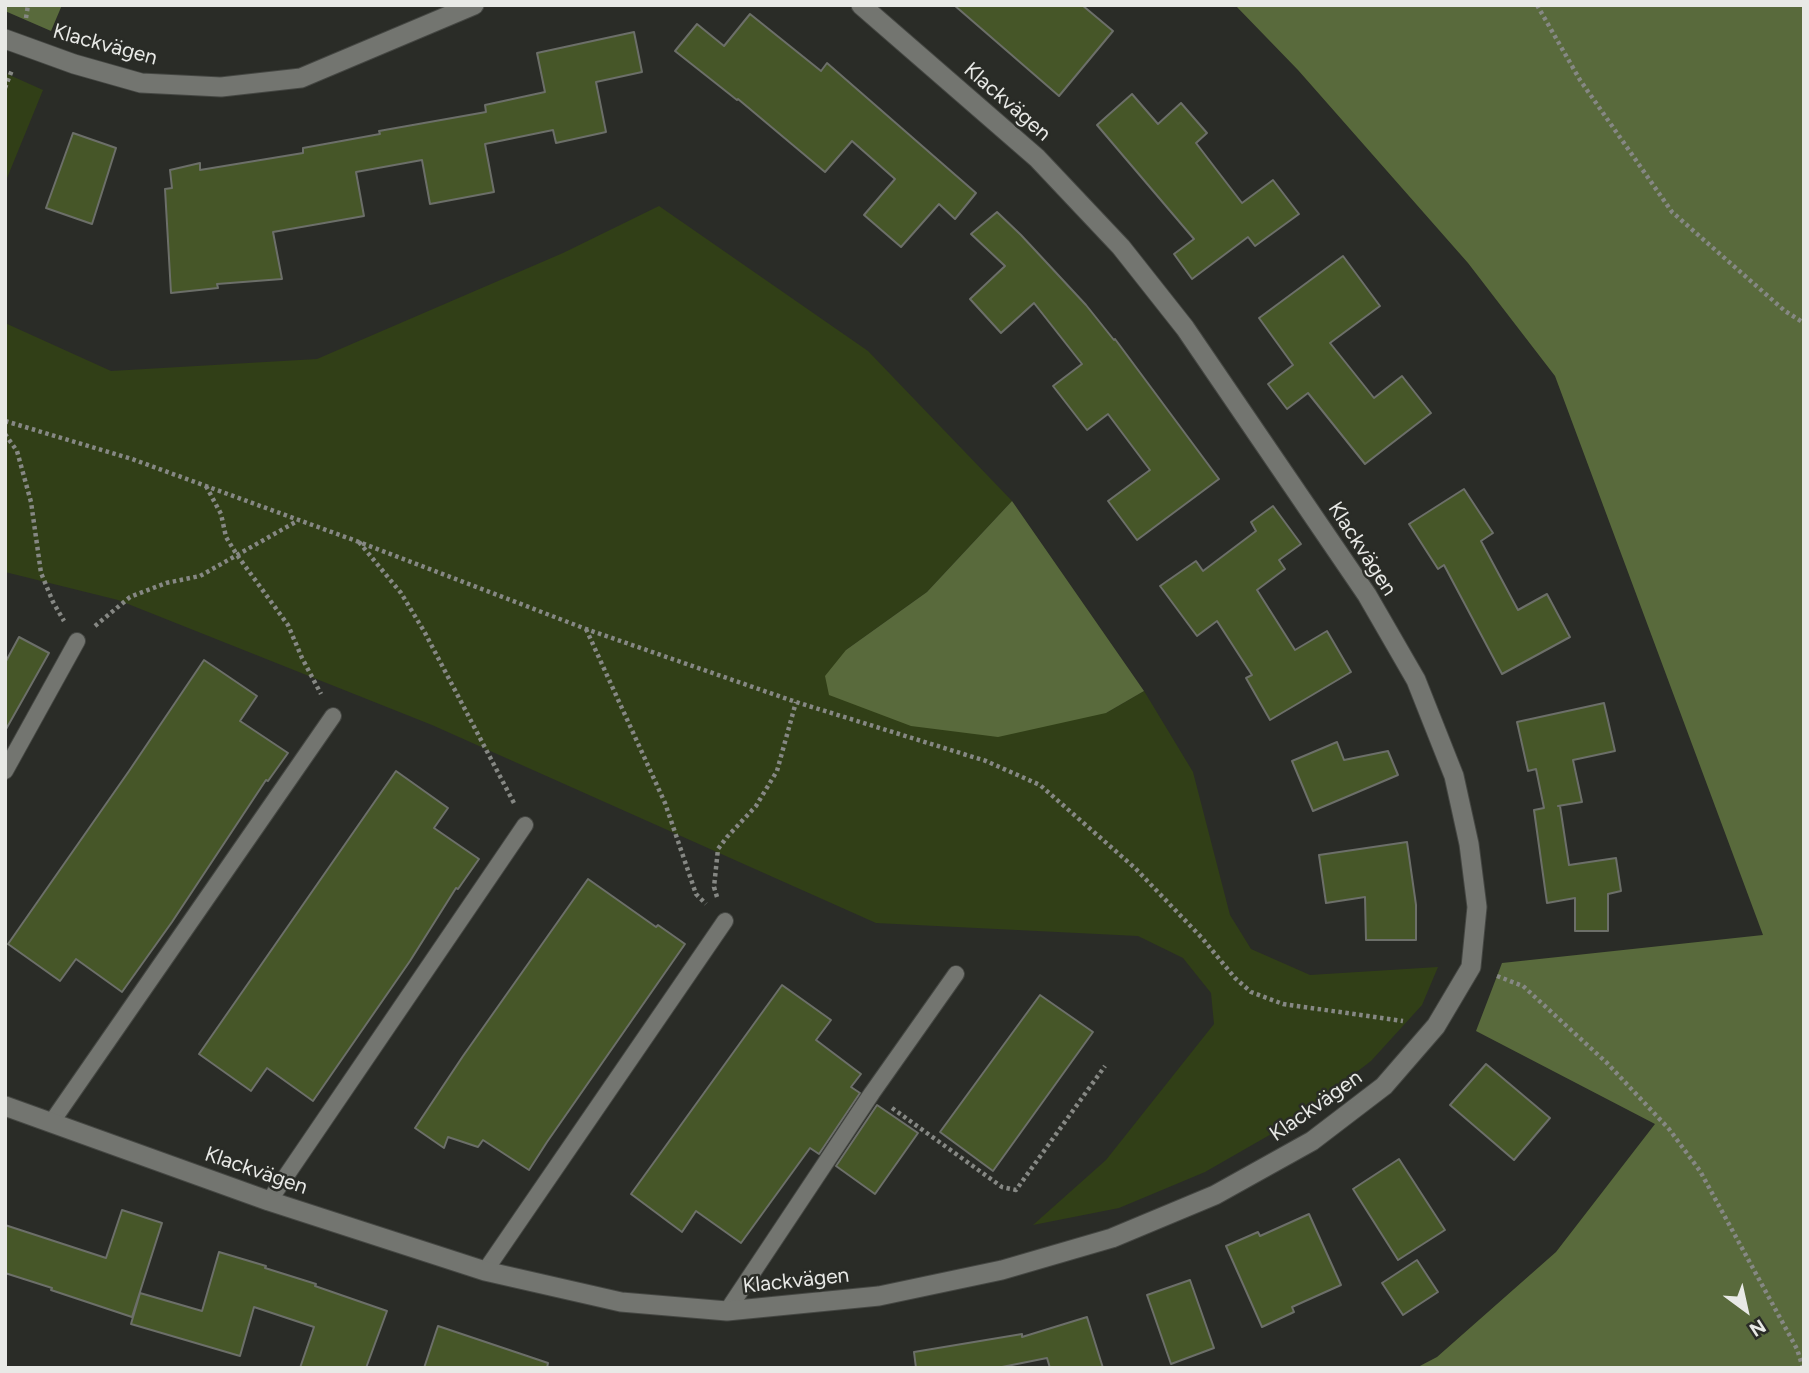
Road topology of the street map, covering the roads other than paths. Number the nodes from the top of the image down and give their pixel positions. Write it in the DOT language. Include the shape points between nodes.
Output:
graph roads {
  1 [pos="474,5"];
  2 [pos="861,5"];
  3 [pos="5,39"];
  4 [pos="76,641"];
  5 [pos="332,716"];
  6 [pos="5,771"];
  7 [pos="525,825"];
  8 [pos="725,921"];
  9 [pos="956,974"];
  10 [pos="5,1106"];
  11 [pos="51,1123"];
  12 [pos="269,1200"];
  13 [pos="485,1271"];
  14 [pos="727,1311"];
  1 -- 3 [label="street, Klackvägen" via="301,78 221,87 141,83"];
  2 -- 14 [label="street, Klackvägen" via="1037,158 1121,247 1185,328 1367,595 1416,680 1454,776 1477,907 1471,967 1436,1026 1384,1086 1312,1141 1214,1195 1112,1238 1002,1270 879,1296"];
  4 -- 6 [label="lane"];
  5 -- 11 [label="lane"];
  7 -- 12 [label="lane"];
  8 -- 13 [label="lane"];
  9 -- 14 [label="lane"];
  10 -- 11 [label="street, Klackvägen"];
  11 -- 12 [label="street, Klackvägen"];
  12 -- 13 [label="street, Klackvägen"];
  13 -- 14 [label="street, Klackvägen" via="621,1303"];
}
